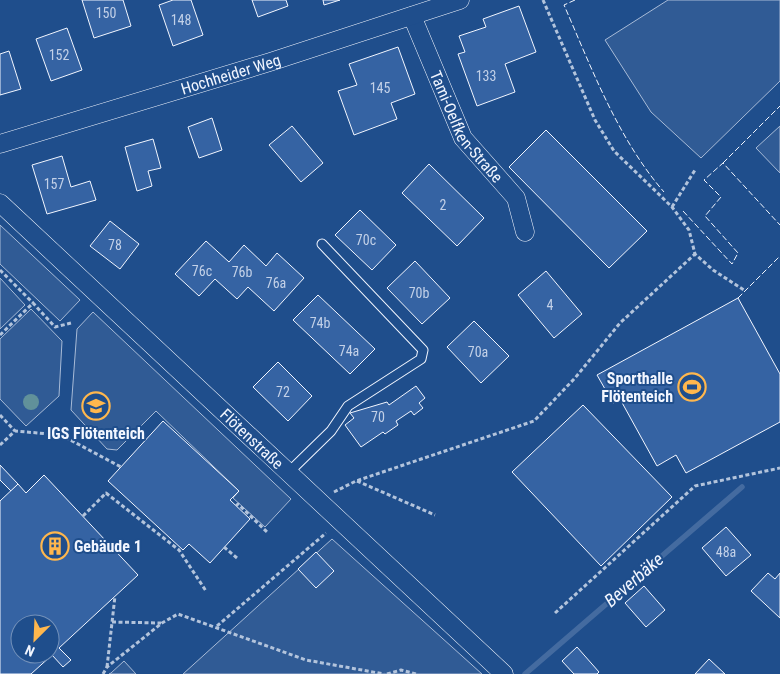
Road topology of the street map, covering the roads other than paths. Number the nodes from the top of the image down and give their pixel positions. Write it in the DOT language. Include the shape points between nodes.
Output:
graph roads {
  1 [pos="460,0"];
  2 [pos="412,16"];
  3 [pos="0,144"];
  4 [pos="0,203"];
  5 [pos="525,232"];
  6 [pos="322,244"];
  7 [pos="288,473"];
  8 [pos="504,674"];
  1 -- 2 [label="street, Hochheider Weg"];
  2 -- 3 [label="street, Hochheider Weg"];
  2 -- 5 [label="street, Tami-Oelfken-Straße" via="463,138 516,198"];
  4 -- 7 [label="street, Flötenstraße"];
  6 -- 7 [label="lane" via="423,350 421,359 348,406 331,431"];
  7 -- 8 [label="street, Flötenstraße"];
}
